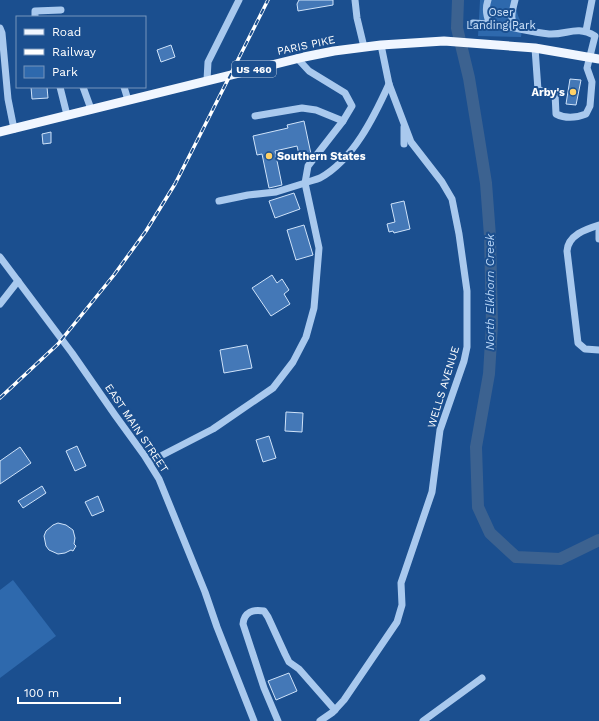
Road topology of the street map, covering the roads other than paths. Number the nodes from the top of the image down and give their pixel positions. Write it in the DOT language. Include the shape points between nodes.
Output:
graph roads {
  1 [pos="239,0"];
  2 [pos="355,0"];
  3 [pos="488,0"];
  4 [pos="515,0"];
  5 [pos="592,0"];
  6 [pos="61,10"];
  7 [pos="35,16"];
  8 [pos="473,23"];
  9 [pos="490,24"];
  10 [pos="515,27"];
  11 [pos="0,28"];
  12 [pos="586,31"];
  13 [pos="597,34"];
  14 [pos="381,45"];
  15 [pos="364,47"];
  16 [pos="535,48"];
  17 [pos="296,58"];
  18 [pos="590,58"];
  19 [pos="599,59"];
  20 [pos="207,80"];
  21 [pos="389,84"];
  22 [pos="60,88"];
  23 [pos="83,88"];
  24 [pos="124,88"];
  25 [pos="128,100"];
  26 [pos="91,109"];
  27 [pos="67,115"];
  28 [pos="255,116"];
  29 [pos="343,121"];
  30 [pos="404,123"];
  31 [pos="14,129"];
  32 [pos="0,132"];
  33 [pos="404,144"];
  34 [pos="305,183"];
  35 [pos="219,201"];
  36 [pos="599,225"];
  37 [pos="599,231"];
  38 [pos="599,239"];
  39 [pos="0,258"];
  40 [pos="18,281"];
  41 [pos="0,304"];
  42 [pos="599,350"];
  43 [pos="149,462"];
  44 [pos="482,678"];
  45 [pos="335,710"];
  46 [pos="254,721"];
  47 [pos="278,721"];
  48 [pos="320,721"];
  49 [pos="423,721"];
  1 -- 20 [label="street" via="208,62"];
  2 -- 15 [label="street"];
  3 -- 9 [label="street" via="486,10"];
  4 -- 10 [label="street" via="512,23"];
  5 -- 12 [label="street"];
  6 -- 7 [label="street" via="35,11"];
  8 -- 9 [label="street"];
  9 -- 10 [label="street"];
  10 -- 12 [label="street" via="549,34"];
  11 -- 31 [label="street"];
  12 -- 13 [label="street"];
  13 -- 18 [label="street"];
  14 -- 15 [label="main road, PARIS PIKE / US 460"];
  14 -- 16 [label="main road, PARIS PIKE / US 460" via="444,41"];
  14 -- 21 [label="street, WELLS AVENUE"];
  15 -- 17 [label="main road, PARIS PIKE / US 460"];
  16 -- 18 [label="main road, PARIS PIKE / US 460"];
  16 -- 18 [label="street" via="538,90 555,93 556,114 560,116 576,118 586,114 590,106 592,82 587,68"];
  17 -- 20 [label="main road, PARIS PIKE / US 460"];
  17 -- 29 [label="street" via="309,71 345,93 352,106"];
  18 -- 19 [label="main road, PARIS PIKE / US 460"];
  20 -- 25 [label="main road, PARIS PIKE / US 460"];
  21 -- 30 [label="street, WELLS AVENUE"];
  21 -- 34 [label="street" via="376,112 351,150 320,178"];
  22 -- 27 [label="street"];
  23 -- 26 [label="street"];
  24 -- 25 [label="street"];
  25 -- 26 [label="main road, PARIS PIKE / US 460"];
  26 -- 27 [label="main road, PARIS PIKE / US 460"];
  27 -- 31 [label="main road, PARIS PIKE / US 460"];
  28 -- 29 [label="street" via="302,108 316,110"];
  29 -- 34 [label="street" via="308,166"];
  30 -- 33 [label="street"];
  30 -- 45 [label="street, WELLS AVENUE" via="411,142 452,199 467,291 467,347 440,430 432,492 401,583 402,605 398,622"];
  31 -- 32 [label="main road, PARIS PIKE / US 460"];
  34 -- 35 [label="street" via="276,192"];
  34 -- 43 [label="street" via="319,248 314,308 306,337 293,362 273,388 212,429"];
  36 -- 42 [label="street" via="574,237 567,251 576,339 585,349"];
  37 -- 38 [label="street"];
  39 -- 40 [label="street, EAST MAIN STREET"];
  40 -- 41 [label="street"];
  40 -- 43 [label="street, EAST MAIN STREET"];
  43 -- 46 [label="street, EAST MAIN STREET" via="165,492"];
  44 -- 49 [label="street"];
  45 -- 47 [label="street" via="299,669 289,662 264,611 253,610 243,619 243,624"];
  45 -- 48 [label="street, WELLS AVENUE"];
}
